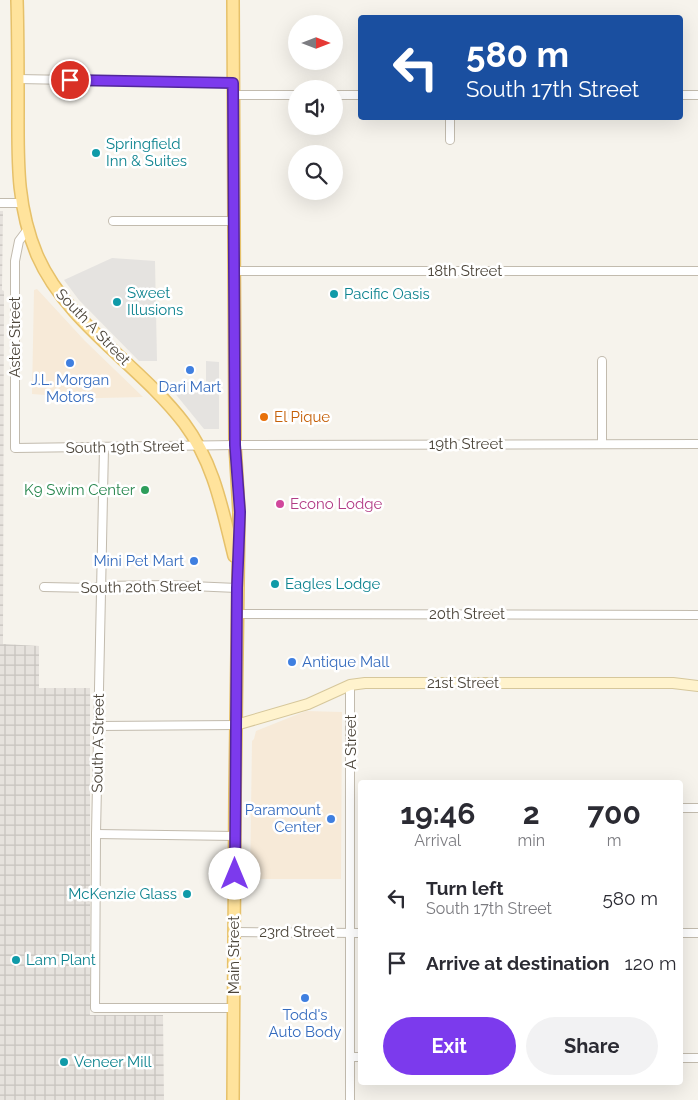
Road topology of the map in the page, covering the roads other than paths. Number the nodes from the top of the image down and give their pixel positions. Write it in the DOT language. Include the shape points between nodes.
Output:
graph roads {
  1 [pos="17,0"];
  2 [pos="233,0"];
  3 [pos="18,79"];
  4 [pos="233,83"];
  5 [pos="233,95"];
  6 [pos="288,95"];
  7 [pos="343,95"];
  8 [pos="358,95"];
  9 [pos="683,95"];
  10 [pos="698,95"];
  11 [pos="450,120"];
  12 [pos="450,140"];
  13 [pos="0,203"];
  14 [pos="21,203"];
  15 [pos="113,221"];
  16 [pos="233,221"];
  17 [pos="28,229"];
  18 [pos="233,271"];
  19 [pos="698,271"];
  20 [pos="602,361"];
  21 [pos="602,444"];
  22 [pos="698,444"];
  23 [pos="235,445"];
  24 [pos="198,446"];
  25 [pos="104,447"];
  26 [pos="15,448"];
  27 [pos="238,570"];
  28 [pos="101,586"];
  29 [pos="44,587"];
  30 [pos="237,588"];
  31 [pos="237,614"];
  32 [pos="698,614"];
  33 [pos="350,685"];
  34 [pos="698,686"];
  35 [pos="236,725"];
  36 [pos="99,726"];
  37 [pos="351,808"];
  38 [pos="358,808"];
  39 [pos="683,808"];
  40 [pos="698,808"];
  41 [pos="96,834"];
  42 [pos="235,836"];
  43 [pos="234,932"];
  44 [pos="351,933"];
  45 [pos="358,933"];
  46 [pos="683,933"];
  47 [pos="698,933"];
  48 [pos="234,1008"];
  49 [pos="350,1057"];
  50 [pos="358,1057"];
  51 [pos="683,1058"];
  52 [pos="698,1058"];
  53 [pos="233,1100"];
  54 [pos="350,1100"];
  1 -- 3 [label="main road, South A Street"];
  2 -- 4 [label="main road, Main Street"];
  3 -- 4 [label="street"];
  3 -- 14 [label="main road, South A Street"];
  4 -- 5 [label="main road, Main Street"];
  5 -- 6 [label="street"];
  5 -- 16 [label="main road, Main Street"];
  7 -- 8 [label="street"];
  9 -- 10 [label="street"];
  11 -- 12 [label="street"];
  13 -- 14 [label="street"];
  14 -- 17 [label="main road, South A Street"];
  15 -- 16 [label="street"];
  16 -- 18 [label="main road, Main Street"];
  17 -- 24 [label="main road, South A Street" via="38,256 70,307 164,399"];
  17 -- 26 [label="street, Aster Street" via="19,241 15,261"];
  18 -- 19 [label="street, 18th Street"];
  18 -- 23 [label="main road, Main Street"];
  20 -- 21 [label="street"];
  21 -- 22 [label="street, 19th Street"];
  21 -- 23 [label="street, 19th Street"];
  23 -- 24 [label="street, South 19th Street"];
  23 -- 27 [label="main road, Main Street" via="240,512"];
  24 -- 25 [label="street, South 19th Street"];
  24 -- 27 [label="main road, South A Street" via="211,470"];
  25 -- 26 [label="street, South 19th Street"];
  25 -- 28 [label="street, South A Street"];
  27 -- 30 [label="main road, Main Street"];
  28 -- 29 [label="street, South 20th Street"];
  28 -- 30 [label="street, South 20th Street"];
  28 -- 36 [label="street, South A Street"];
  30 -- 31 [label="main road, Main Street"];
  31 -- 32 [label="street, 20th Street"];
  31 -- 35 [label="main road, Main Street"];
  33 -- 34 [label="street, 21st Street" via="653,683"];
  33 -- 35 [label="street, 21st Street" via="308,704"];
  33 -- 37 [label="street, A Street"];
  35 -- 36 [label="street"];
  35 -- 42 [label="main road, Main Street"];
  36 -- 41 [label="street, South A Street"];
  37 -- 38 [label="street"];
  37 -- 44 [label="street, A Street"];
  39 -- 40 [label="street"];
  41 -- 42 [label="street"];
  41 -- 48 [label="street, South A Street" via="95,1008"];
  42 -- 43 [label="main road, Main Street"];
  43 -- 44 [label="street, 23rd Street"];
  43 -- 48 [label="main road, Main Street"];
  44 -- 45 [label="street, 23rd Street"];
  44 -- 49 [label="street, A Street"];
  46 -- 47 [label="street"];
  48 -- 53 [label="main road, Main Street"];
  49 -- 50 [label="street"];
  49 -- 54 [label="street, A Street"];
  51 -- 52 [label="street"];
}
